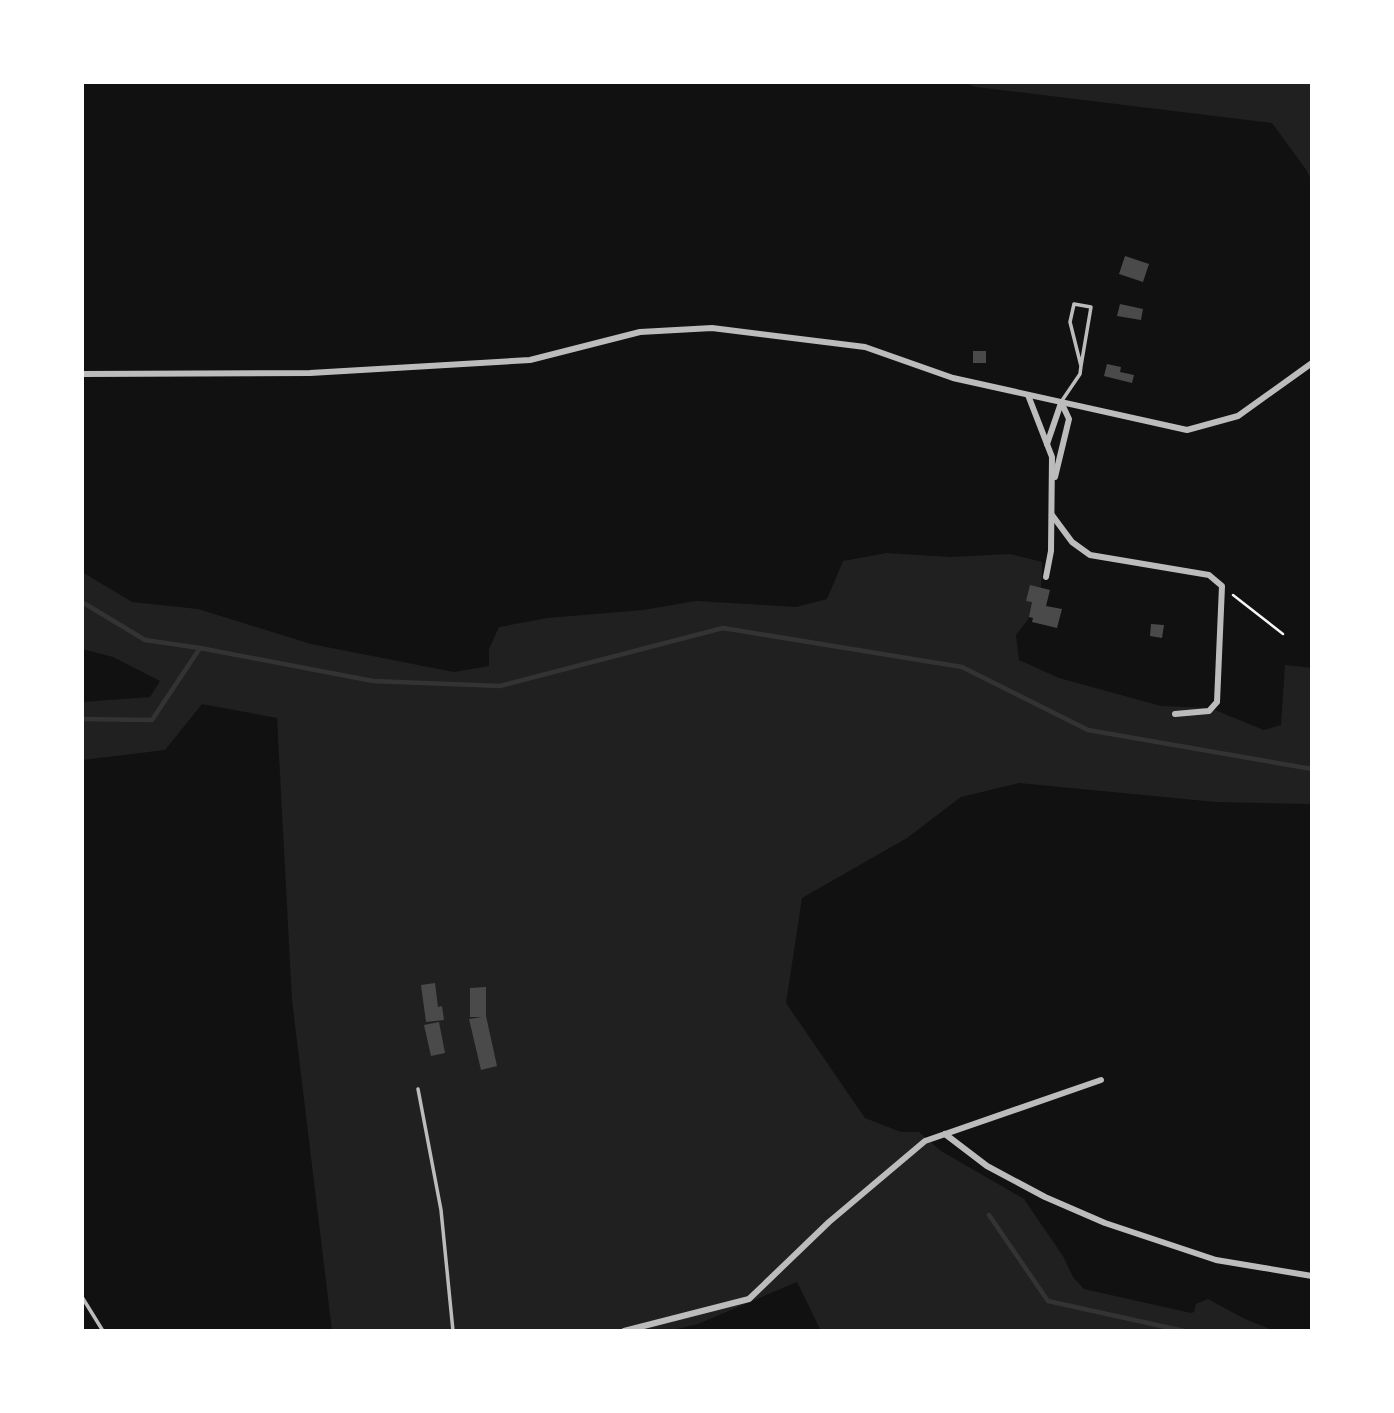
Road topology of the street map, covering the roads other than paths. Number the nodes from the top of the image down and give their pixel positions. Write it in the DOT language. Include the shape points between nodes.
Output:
graph roads {
  1 [pos="1312,363"];
  2 [pos="1081,366"];
  3 [pos="82,374"];
  4 [pos="1028,395"];
  5 [pos="1061,402"];
  6 [pos="1047,444"];
  7 [pos="1053,487"];
  8 [pos="1052,515"];
  9 [pos="1046,577"];
  10 [pos="1175,714"];
  11 [pos="1101,1080"];
  12 [pos="418,1089"];
  13 [pos="945,1134"];
  14 [pos="1312,1276"];
  15 [pos="82,1297"];
  16 [pos="103,1331"];
  17 [pos="453,1331"];
  18 [pos="624,1331"];
  1 -- 5 [label="street" via="1238,416 1187,430"];
  2 -- 2 [label="lane" via="1091,307 1074,304 1070,322"];
  2 -- 5 [label="lane"];
  3 -- 4 [label="street" via="310,373 530,360 640,332 712,328 864,347 953,378"];
  4 -- 5 [label="street"];
  4 -- 6 [label="street"];
  5 -- 6 [label="street"];
  5 -- 7 [label="street" via="1069,419"];
  6 -- 7 [label="street"];
  7 -- 8 [label="street"];
  8 -- 9 [label="street"];
  8 -- 10 [label="street" via="1072,542 1090,555 1209,575 1222,586 1217,702 1209,711"];
  11 -- 13 [label="street"];
  12 -- 17 [label="lane" via="441,1210"];
  13 -- 14 [label="street" via="987,1166 1045,1198 1105,1223 1216,1259"];
  13 -- 18 [label="street" via="925,1141 829,1222 749,1299"];
  15 -- 16 [label="lane"];
}
